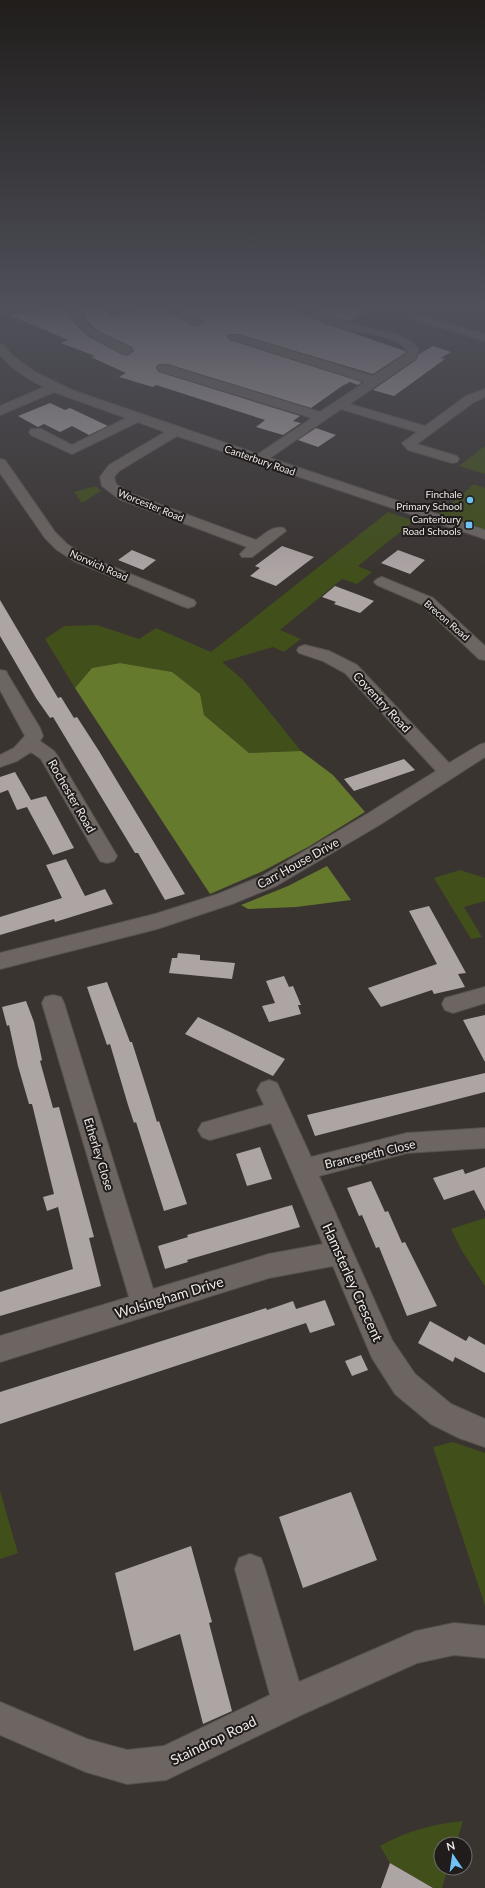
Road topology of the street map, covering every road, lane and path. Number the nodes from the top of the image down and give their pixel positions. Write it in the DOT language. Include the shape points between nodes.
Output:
graph roads {
  1 [pos="34,396"];
  2 [pos="78,396"];
  3 [pos="254,396"];
  4 [pos="353,396"];
  5 [pos="477,396"];
  6 [pos="340,405"];
  7 [pos="0,411"];
  8 [pos="322,417"];
  9 [pos="137,418"];
  10 [pos="175,431"];
  11 [pos="427,431"];
  12 [pos="36,432"];
  13 [pos="452,459"];
  14 [pos="259,460"];
  15 [pos="0,463"];
  16 [pos="279,531"];
  17 [pos="485,535"];
  18 [pos="382,582"];
  19 [pos="175,612"];
  20 [pos="305,650"];
  21 [pos="485,655"];
  22 [pos="0,675"];
  23 [pos="30,743"];
  24 [pos="485,749"];
  25 [pos="0,761"];
  26 [pos="447,772"];
  27 [pos="107,856"];
  28 [pos="0,961"];
  29 [pos="485,995"];
  30 [pos="53,1003"];
  31 [pos="453,1004"];
  32 [pos="210,1130"];
  33 [pos="485,1138"];
  34 [pos="304,1170"];
  35 [pos="340,1253"];
  36 [pos="144,1305"];
  37 [pos="0,1349"];
  38 [pos="485,1433"];
  39 [pos="250,1569"];
  40 [pos="485,1642"];
  41 [pos="289,1703"];
  42 [pos="0,1718"];
  1 -- 7 [label="street"];
  2 -- 9 [label="street, Canterbury Road"];
  3 -- 8 [label="street"];
  4 -- 6 [label="street"];
  5 -- 11 [label="street"];
  6 -- 8 [label="street"];
  6 -- 11 [label="street"];
  8 -- 14 [label="street"];
  9 -- 10 [label="street, Canterbury Road"];
  9 -- 12 [label="street" via="72,450"];
  10 -- 14 [label="street, Canterbury Road"];
  10 -- 16 [label="street, Worcester Road" via="114,468 107,477 109,486 124,496 252,551"];
  11 -- 13 [label="street" via="409,443 413,447"];
  14 -- 17 [label="street, Canterbury Road"];
  15 -- 19 [label="street, Norwich Road" via="50,535 62,547 79,558 194,599"];
  18 -- 21 [label="street, Brecon Road" via="427,601"];
  20 -- 26 [label="street, Coventry Road" via="336,659 351,669"];
  22 -- 23 [label="street" via="32,728 34,736"];
  23 -- 25 [label="street" via="23,751"];
  23 -- 27 [label="street, Rochester Road" via="48,755"];
  24 -- 26 [label="street, Carr House Drive"];
  26 -- 28 [label="street, Carr House Drive" via="374,819 261,884 225,899 157,920"];
  29 -- 31 [label="street"];
  30 -- 36 [label="street, Etherley Close"];
  32 -- 34 [label="street, Hamsterley Crescent" via="274,1101"];
  33 -- 34 [label="street, Brancepeth Close" via="407,1143"];
  34 -- 35 [label="street, Hamsterley Crescent"];
  35 -- 36 [label="street, Wolsingham Drive" via="269,1266"];
  35 -- 38 [label="street, Hamsterley Crescent" via="382,1349 405,1384 441,1414"];
  36 -- 37 [label="street, Wolsingham Drive"];
  39 -- 41 [label="street"];
  40 -- 41 [label="street, Staindrop Road" via="454,1639 416,1647"];
  41 -- 42 [label="street, Staindrop Road" via="166,1763 127,1767 86,1755"];
}
